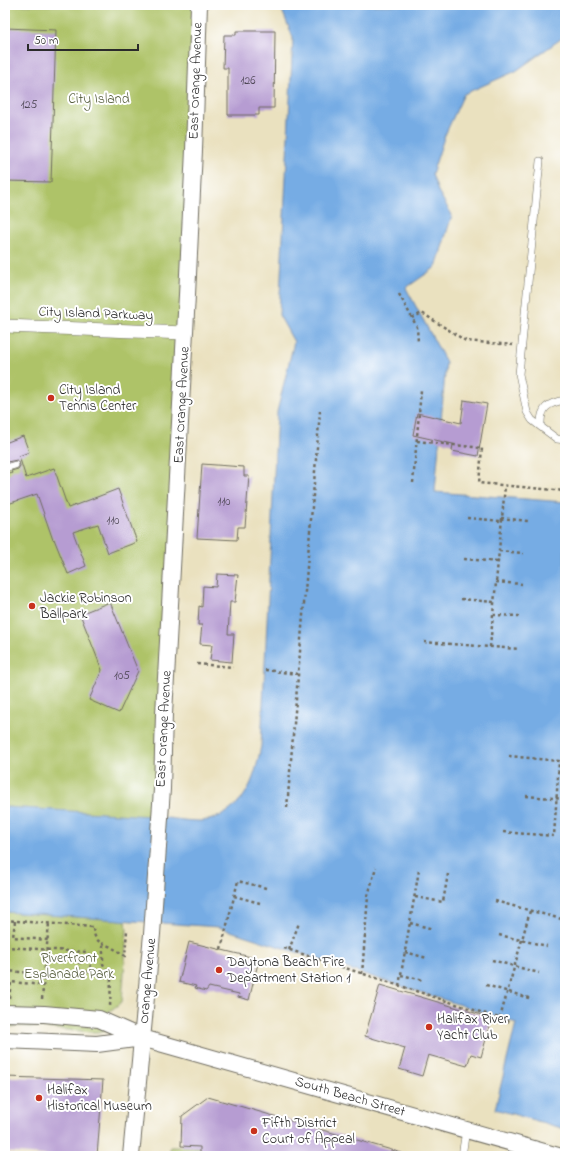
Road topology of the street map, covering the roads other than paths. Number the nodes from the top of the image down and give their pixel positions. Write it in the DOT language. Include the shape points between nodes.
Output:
graph roads {
  1 [pos="198,5"];
  2 [pos="540,161"];
  3 [pos="5,326"];
  4 [pos="185,333"];
  5 [pos="565,400"];
  6 [pos="541,427"];
  7 [pos="565,440"];
  8 [pos="15,465"];
  9 [pos="5,468"];
  10 [pos="161,805"];
  11 [pos="7,1006"];
  12 [pos="142,1038"];
  13 [pos="5,1040"];
  14 [pos="466,1130"];
  15 [pos="131,1156"];
  16 [pos="462,1156"];
  17 [pos="558,1156"];
  1 -- 4 [label="street, East Orange Avenue"];
  2 -- 6 [label="lane" via="519,374 527,412"];
  3 -- 4 [label="street, City Island Parkway"];
  4 -- 10 [label="street, East Orange Avenue"];
  5 -- 6 [label="lane" via="551,402 546,407 542,414"];
  6 -- 7 [label="lane" via="557,439"];
  8 -- 9 [label="lane"];
  10 -- 12 [label="street, Orange Avenue"];
  11 -- 12 [label="street, South Beach Street" via="44,1014 99,1019"];
  12 -- 13 [label="street, South Beach Street" via="97,1044"];
  12 -- 14 [label="street, South Beach Street"];
  12 -- 15 [label="street, Orange Avenue"];
  14 -- 16 [label="lane"];
  14 -- 17 [label="street, South Beach Street"];
}
